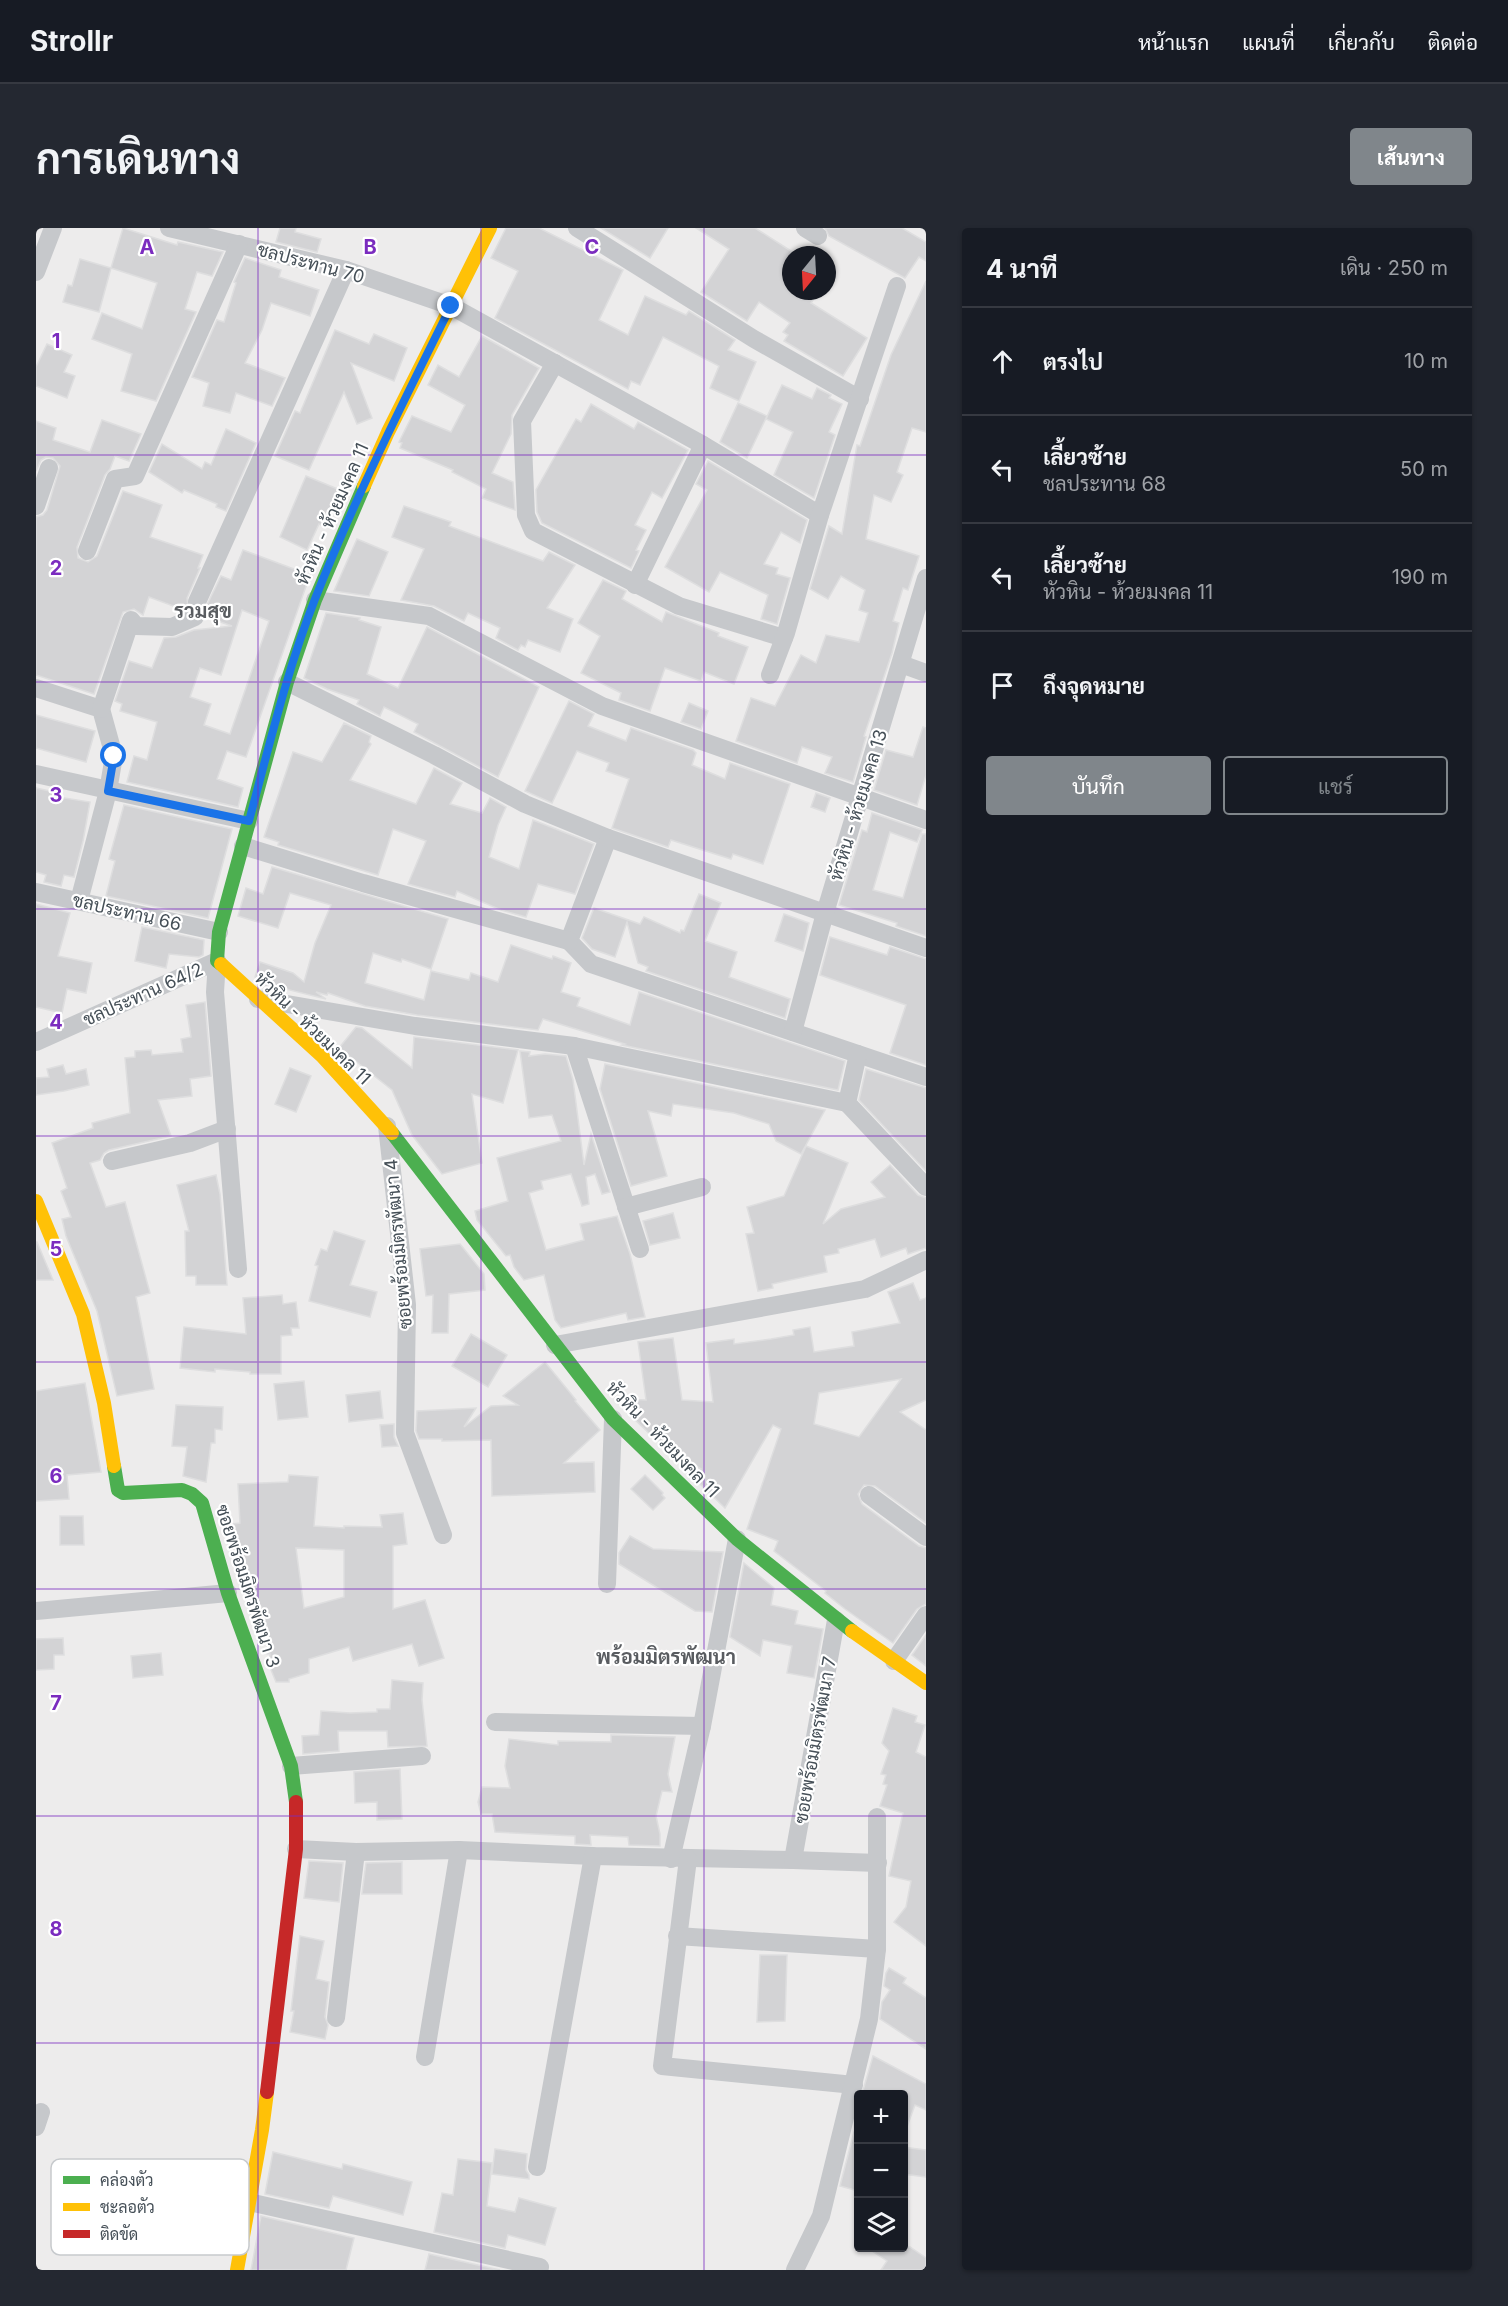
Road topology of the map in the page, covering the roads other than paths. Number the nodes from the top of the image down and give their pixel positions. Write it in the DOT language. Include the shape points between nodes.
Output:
graph roads {
  1 [pos="53,228"];
  2 [pos="169,228"];
  3 [pos="490,228"];
  4 [pos="577,228"];
  5 [pos="239,244"];
  6 [pos="346,270"];
  7 [pos="36,272"];
  8 [pos="897,286"];
  9 [pos="451,306"];
  10 [pos="555,363"];
  11 [pos="860,399"];
  12 [pos="703,445"];
  13 [pos="49,468"];
  14 [pos="36,506"];
  15 [pos="820,515"];
  16 [pos="87,551"];
  17 [pos="926,578"];
  18 [pos="635,585"];
  19 [pos="315,600"];
  20 [pos="784,638"];
  21 [pos="901,664"];
  22 [pos="926,673"];
  23 [pos="770,675"];
  24 [pos="287,682"];
  25 [pos="36,688"];
  26 [pos="101,710"];
  27 [pos="36,774"];
  28 [pos="108,791"];
  29 [pos="860,798"];
  30 [pos="926,820"];
  31 [pos="249,821"];
  32 [pos="608,838"];
  33 [pos="243,846"];
  34 [pos="36,892"];
  35 [pos="79,901"];
  36 [pos="825,914"];
  37 [pos="219,932"];
  38 [pos="569,941"];
  39 [pos="926,948"];
  40 [pos="217,961"];
  41 [pos="257,999"];
  42 [pos="793,1032"];
  43 [pos="36,1042"];
  44 [pos="574,1046"];
  45 [pos="858,1054"];
  46 [pos="926,1077"];
  47 [pos="847,1103"];
  48 [pos="387,1126"];
  49 [pos="227,1129"];
  50 [pos="112,1161"];
  51 [pos="702,1187"];
  52 [pos="926,1187"];
  53 [pos="36,1201"];
  54 [pos="626,1207"];
  55 [pos="640,1250"];
  56 [pos="926,1260"];
  57 [pos="238,1269"];
  58 [pos="555,1345"];
  59 [pos="614,1419"];
  60 [pos="869,1495"];
  61 [pos="443,1535"];
  62 [pos="926,1537"];
  63 [pos="737,1539"];
  64 [pos="607,1584"];
  65 [pos="228,1593"];
  66 [pos="36,1611"];
  67 [pos="926,1615"];
  68 [pos="836,1620"];
  69 [pos="894,1660"];
  70 [pos="926,1683"];
  71 [pos="495,1722"];
  72 [pos="702,1726"];
  73 [pos="422,1756"];
  74 [pos="291,1766"];
  75 [pos="877,1817"];
  76 [pos="296,1848"];
  77 [pos="459,1850"];
  78 [pos="356,1852"];
  79 [pos="592,1856"];
  80 [pos="680,1859"];
  81 [pos="793,1860"];
  82 [pos="878,1863"];
  83 [pos="677,1936"];
  84 [pos="877,1948"];
  85 [pos="336,2018"];
  86 [pos="425,2057"];
  87 [pos="854,2085"];
  88 [pos="537,2167"];
  89 [pos="249,2202"];
  90 [pos="240,2255"];
  91 [pos="540,2266"];
  92 [pos="237,2270"];
  93 [pos="795,2270"];
  1 -- 7 [label="street"];
  2 -- 5 [label="street, ชลประทาน 70"];
  3 -- 9 [label="street, หัวหิน - ห้วยมงคล 11"];
  4 -- 11 [label="street" via="754,339"];
  5 -- 6 [label="street, ชลประทาน 70"];
  5 -- 16 [label="street" via="135,476 115,479"];
  6 -- 9 [label="street, ชลประทาน 70"];
  6 -- 26 [label="street" via="196,610 172,627 136,626 130,620"];
  8 -- 11 [label="street"];
  9 -- 10 [label="street, ชลประทาน 70"];
  9 -- 19 [label="street, หัวหิน - ห้วยมงคล 11" via="388,432"];
  10 -- 12 [label="street, ชลประทาน 70"];
  10 -- 18 [label="street" via="522,421 526,515 533,531"];
  11 -- 15 [label="street"];
  12 -- 15 [label="street, ชลประทาน 70"];
  12 -- 18 [label="street"];
  13 -- 14 [label="street"];
  15 -- 20 [label="street"];
  17 -- 21 [label="street, หัวหิน - ห้วยมงคล 13"];
  18 -- 20 [label="street" via="679,606"];
  19 -- 24 [label="street, หัวหิน - ห้วยมงคล 11"];
  19 -- 29 [label="street" via="429,616 602,706"];
  20 -- 23 [label="street"];
  21 -- 22 [label="street"];
  21 -- 29 [label="street, หัวหิน - ห้วยมงคล 13"];
  24 -- 31 [label="street, หัวหิน - ห้วยมงคล 11"];
  24 -- 32 [label="street" via="525,804"];
  25 -- 26 [label="street"];
  26 -- 28 [label="street" via="114,756"];
  27 -- 28 [label="street"];
  28 -- 31 [label="street"];
  28 -- 35 [label="street"];
  29 -- 30 [label="street"];
  29 -- 36 [label="street, หัวหิน - ห้วยมงคล 13"];
  31 -- 33 [label="street, หัวหิน - ห้วยมงคล 11"];
  32 -- 36 [label="street"];
  32 -- 38 [label="street"];
  33 -- 37 [label="street, หัวหิน - ห้วยมงคล 11"];
  33 -- 38 [label="street"];
  34 -- 35 [label="street, ชลประทาน 66"];
  35 -- 37 [label="street, ชลประทาน 66"];
  36 -- 39 [label="street"];
  36 -- 42 [label="street, หัวหิน - ห้วยมงคล 13"];
  37 -- 40 [label="street, หัวหิน - ห้วยมงคล 11"];
  38 -- 42 [label="street" via="591,964"];
  40 -- 41 [label="street, หัวหิน - ห้วยมงคล 11"];
  40 -- 43 [label="street, ชลประทาน 64/2"];
  40 -- 49 [label="street" via="215,992"];
  41 -- 44 [label="street" via="415,1026"];
  41 -- 48 [label="street, หัวหิน - ห้วยมงคล 11" via="322,1056"];
  42 -- 45 [label="street"];
  44 -- 47 [label="street"];
  44 -- 54 [label="street"];
  45 -- 46 [label="street"];
  45 -- 47 [label="street"];
  47 -- 52 [label="street"];
  48 -- 58 [label="street, หัวหิน - ห้วยมงคล 11"];
  48 -- 61 [label="street, ซอยพร้อมมิตรพัฒนา 4" via="407,1305 405,1432"];
  49 -- 50 [label="street" via="190,1143"];
  49 -- 57 [label="street"];
  51 -- 54 [label="street"];
  53 -- 65 [label="street, ซอยพร้อมมิตรพัฒนา 3" via="83,1314 104,1403 118,1490 182,1490 202,1503"];
  54 -- 55 [label="street"];
  56 -- 58 [label="street" via="865,1289"];
  58 -- 59 [label="street, หัวหิน - ห้วยมงคล 11"];
  59 -- 63 [label="street, หัวหิน - ห้วยมงคล 11"];
  59 -- 64 [label="street"];
  60 -- 62 [label="street"];
  63 -- 68 [label="street, หัวหิน - ห้วยมงคล 11"];
  63 -- 72 [label="street"];
  65 -- 66 [label="street"];
  65 -- 74 [label="street, ซอยพร้อมมิตรพัฒนา 3"];
  67 -- 69 [label="street"];
  68 -- 69 [label="street, หัวหิน - ห้วยมงคล 11"];
  68 -- 81 [label="street, ซอยพร้อมมิตรพัฒนา 7"];
  69 -- 70 [label="street, หัวหิน - ห้วยมงคล 11"];
  71 -- 72 [label="street"];
  72 -- 80 [label="street"];
  73 -- 74 [label="street"];
  74 -- 76 [label="street, ซอยพร้อมมิตรพัฒนา 3" via="297,1809"];
  75 -- 82 [label="street"];
  76 -- 78 [label="street"];
  76 -- 89 [label="street, ซอยพร้อมมิตรพัฒนา 3" via="262,2130"];
  77 -- 78 [label="street"];
  77 -- 79 [label="street"];
  77 -- 86 [label="street"];
  78 -- 85 [label="street"];
  79 -- 80 [label="street"];
  79 -- 88 [label="street"];
  80 -- 81 [label="street"];
  80 -- 83 [label="street"];
  81 -- 82 [label="street"];
  82 -- 84 [label="street"];
  83 -- 84 [label="street"];
  83 -- 87 [label="street" via="662,2066"];
  84 -- 87 [label="street" via="869,2019"];
  87 -- 93 [label="street" via="821,2216"];
  89 -- 91 [label="street"];
  90 -- 92 [label="street, ซอยพร้อมมิตรพัฒนา 3"];
}
